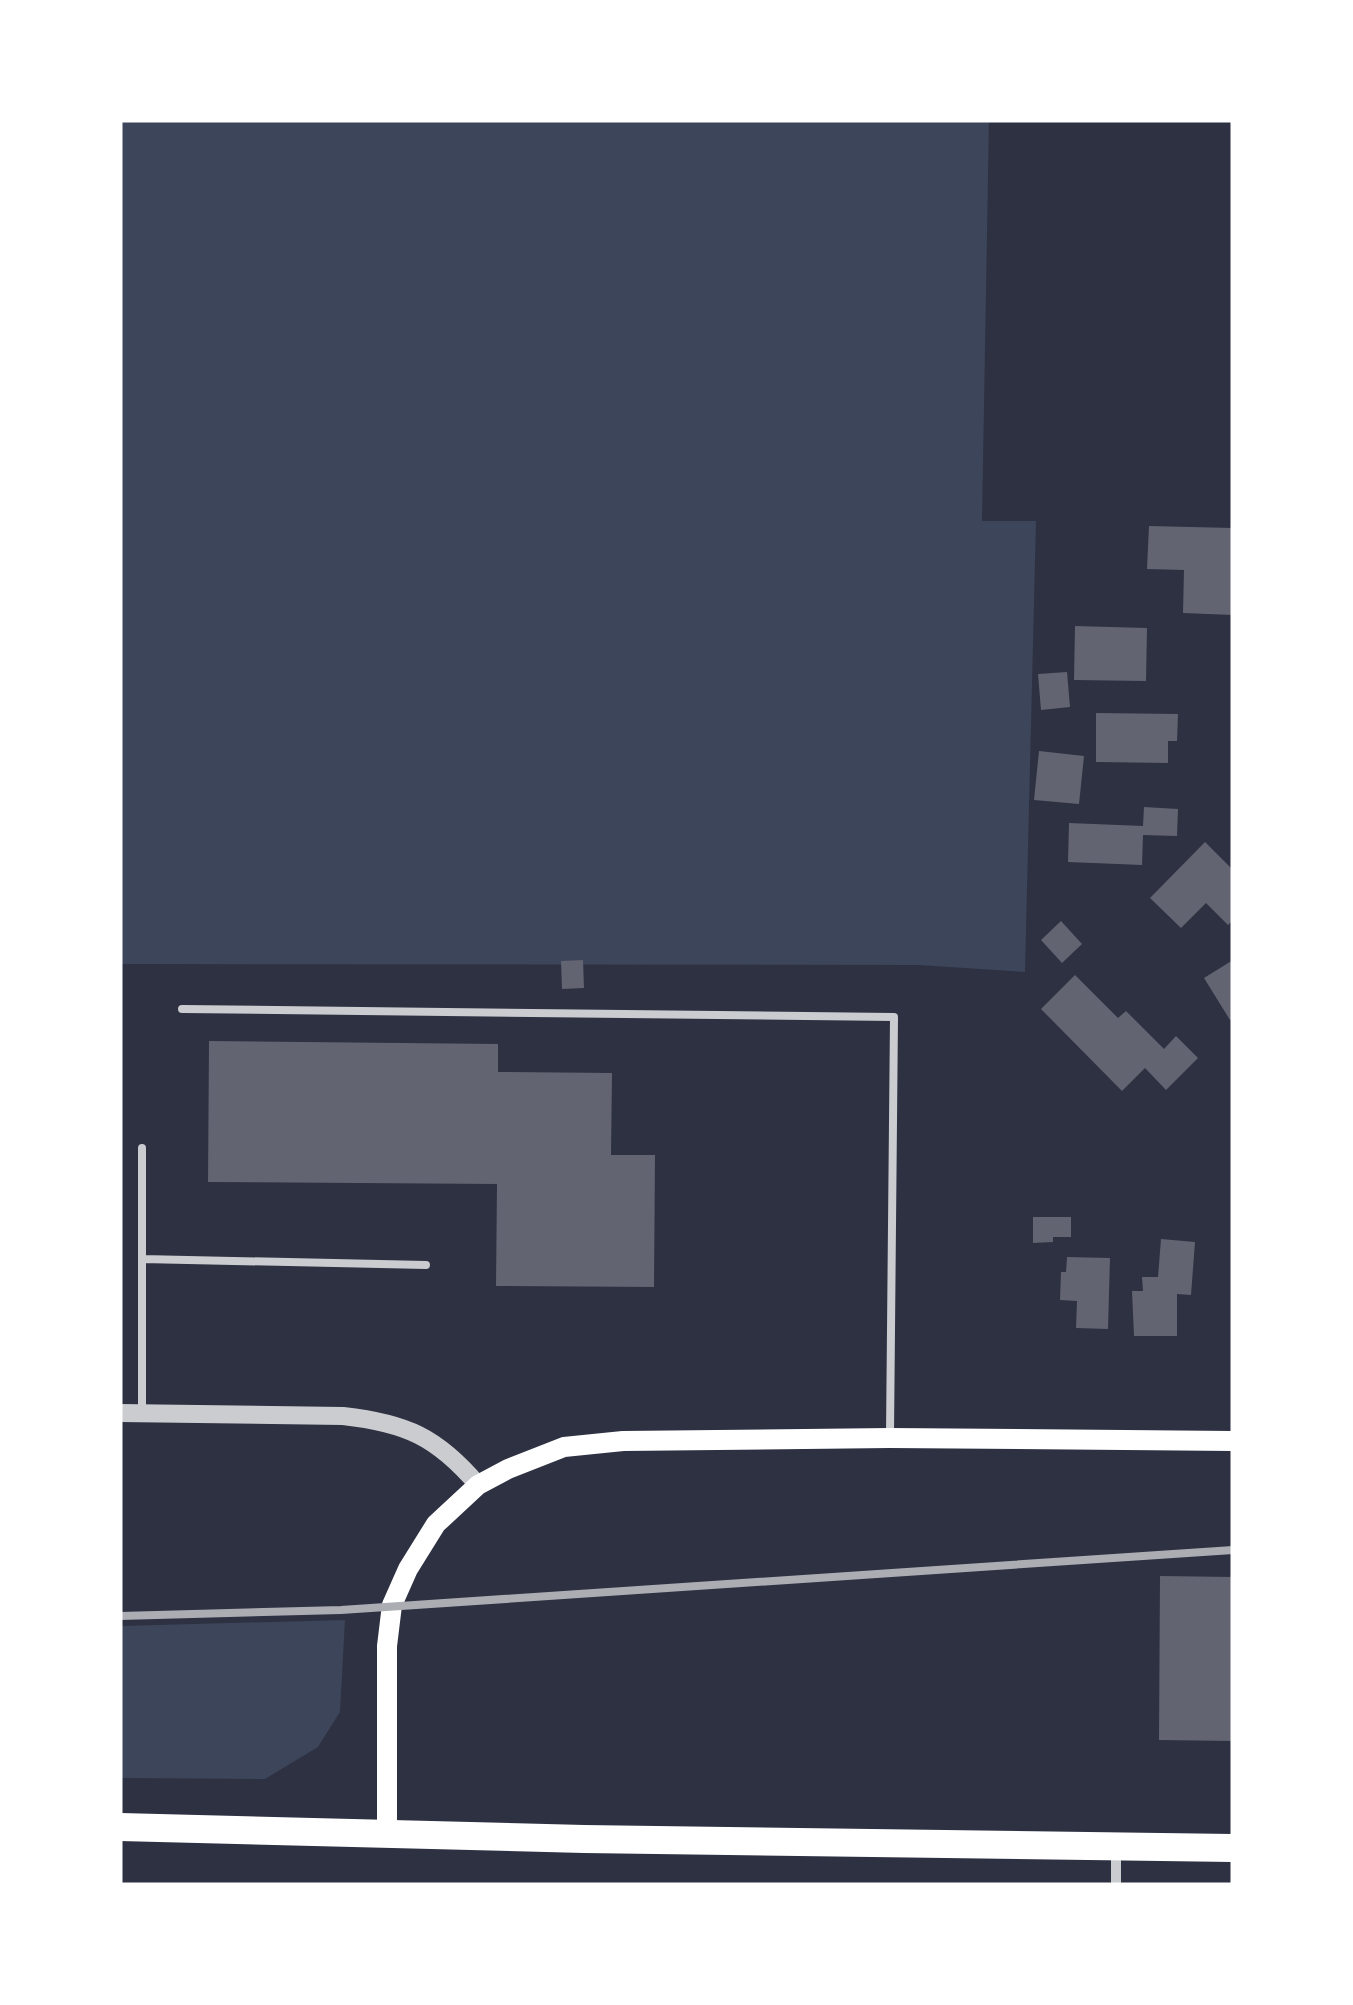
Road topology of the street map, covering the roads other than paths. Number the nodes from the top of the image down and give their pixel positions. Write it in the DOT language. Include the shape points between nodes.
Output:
graph roads {
  1 [pos="182,1009"];
  2 [pos="142,1148"];
  3 [pos="142,1260"];
  4 [pos="426,1265"];
  5 [pos="120,1414"];
  6 [pos="142,1414"];
  7 [pos="890,1438"];
  8 [pos="1233,1441"];
  9 [pos="478,1485"];
  10 [pos="120,1828"];
  11 [pos="388,1832"];
  12 [pos="1116,1846"];
  13 [pos="1233,1848"];
  14 [pos="1116,1885"];
  1 -- 7 [label="lane" via="894,1017"];
  2 -- 3 [label="lane"];
  3 -- 4 [label="lane"];
  3 -- 6 [label="lane"];
  5 -- 6 [label="street"];
  6 -- 9 [label="street" via="380,1420 431,1440"];
  7 -- 8 [label="main road"];
  7 -- 9 [label="main road" via="595,1443 538,1455"];
  9 -- 11 [label="main road" via="436,1524 392,1605"];
  10 -- 11 [label="highway"];
  11 -- 12 [label="highway"];
  12 -- 13 [label="highway"];
  12 -- 14 [label="street"];
}
